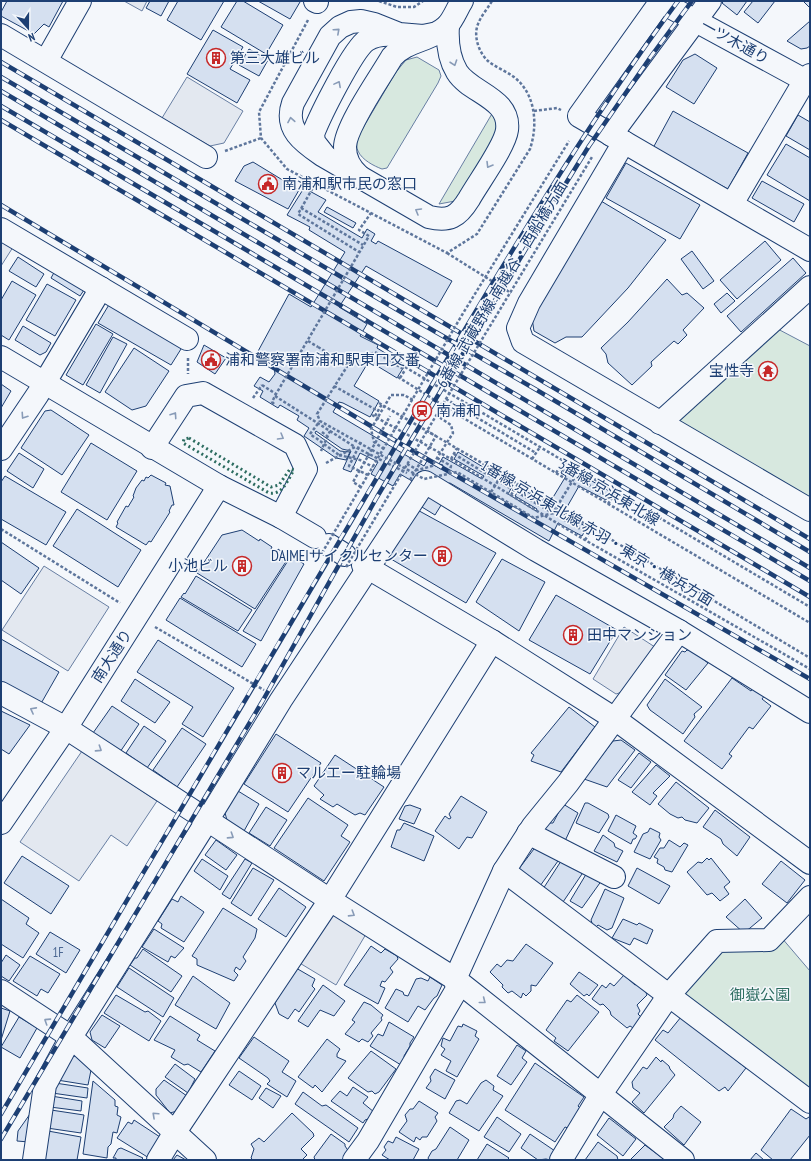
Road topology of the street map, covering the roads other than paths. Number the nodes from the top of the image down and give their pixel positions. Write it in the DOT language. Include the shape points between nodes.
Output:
graph roads {
  1 [pos="80,1"];
  2 [pos="462,1"];
  3 [pos="661,1"];
  4 [pos="710,1"];
  5 [pos="696,20"];
  6 [pos="441,30"];
  7 [pos="1,35"];
  8 [pos="46,61"];
  9 [pos="808,80"];
  10 [pos="617,138"];
  11 [pos="206,157"];
  12 [pos="326,157"];
  13 [pos="361,178"];
  14 [pos="732,204"];
  15 [pos="1,229"];
  16 [pos="810,250"];
  17 [pos="810,287"];
  18 [pos="101,288"];
  19 [pos="188,339"];
  20 [pos="1,357"];
  21 [pos="44,383"];
  22 [pos="660,423"];
  23 [pos="152,448"];
  24 [pos="1,450"];
  25 [pos="219,486"];
  26 [pos="810,510"];
  27 [pos="281,517"];
  28 [pos="341,556"];
  29 [pos="679,631"];
  30 [pos="492,641"];
  31 [pos="1,693"];
  32 [pos="810,712"];
  33 [pos="615,719"];
  34 [pos="66,728"];
  35 [pos="207,821"];
  36 [pos="1,824"];
  37 [pos="528,833"];
  38 [pos="810,863"];
  39 [pos="504,871"];
  40 [pos="614,877"];
  41 [pos="810,897"];
  42 [pos="330,900"];
  43 [pos="455,979"];
  44 [pos="1,991"];
  45 [pos="669,995"];
  46 [pos="72,1037"];
  47 [pos="601,1094"];
  48 [pos="810,1102"];
  49 [pos="175,1132"];
  50 [pos="34,1160"];
  51 [pos="158,1160"];
  52 [pos="205,1160"];
  53 [pos="354,1160"];
  54 [pos="561,1160"];
  55 [pos="683,1160"];
  1 -- 8 [label="street"];
  2 -- 6 [label="street"];
  3 -- 5 [label="street, 一ツ木通り"];
  3 -- 10 [label="street" via="579,116"];
  4 -- 5 [label="street"];
  5 -- 9 [label="street, 一ツ木通り"];
  5 -- 10 [label="street"];
  12 -- 6 [label="street, one-way" via="314,142 313,134 362,44 385,35 421,38"];
  12 -- 6 [label="street, one-way" via="306,144 296,133 291,124 290,110 330,36 340,27 360,21 399,34 423,36"];
  6 -- 13 [label="street" via="405,46 392,57 353,122 347,135 346,156"];
  6 -- 13 [label="street, one-way" via="447,39 457,72 464,81 494,100 506,118 507,129 503,142 466,204 455,216 448,219 429,217"];
  7 -- 8 [label="street"];
  8 -- 11 [label="street"];
  9 -- 14 [label="street"];
  10 -- 14 [label="street"];
  10 -- 22 [label="street" via="528,303 518,328 522,342"];
  12 -- 13 [label="street"];
  14 -- 16 [label="street"];
  15 -- 18 [label="street"];
  17 -- 22 [label="street"];
  18 -- 19 [label="street"];
  18 -- 21 [label="street"];
  20 -- 21 [label="street"];
  21 -- 23 [label="street"];
  21 -- 24 [label="street, one-way"];
  22 -- 26 [label="street"];
  23 -- 25 [label="street"];
  23 -- 27 [label="street, one-way" via="186,396 202,392 295,445 306,469"];
  25 -- 27 [label="street"];
  25 -- 34 [label="street, 南大通り"];
  27 -- 28 [label="street"];
  28 -- 29 [label="street" via="416,478"];
  28 -- 30 [label="street"];
  28 -- 35 [label="street" via="281,700"];
  29 -- 32 [label="street"];
  29 -- 33 [label="street"];
  30 -- 33 [label="street"];
  30 -- 42 [label="street"];
  34 -- 31 [label="street, one-way"];
  33 -- 37 [label="street" via="568,784"];
  33 -- 38 [label="street"];
  34 -- 35 [label="street, one-way"];
  34 -- 36 [label="street, 南大通り"];
  35 -- 42 [label="street, one-way"];
  35 -- 46 [label="street"];
  37 -- 39 [label="street"];
  37 -- 40 [label="street"];
  39 -- 43 [label="street"];
  39 -- 45 [label="street"];
  41 -- 45 [label="street" via="769,940 717,941"];
  42 -- 43 [label="street, one-way"];
  42 -- 49 [label="street"];
  43 -- 47 [label="street, one-way"];
  43 -- 53 [label="street" via="456,989 368,1141"];
  46 -- 44 [label="street, one-way"];
  45 -- 47 [label="street"];
  45 -- 48 [label="street"];
  49 -- 46 [label="street, one-way"];
  46 -- 50 [label="street" via="45,1084"];
  47 -- 54 [label="street"];
  47 -- 55 [label="street"];
  49 -- 51 [label="street"];
  49 -- 52 [label="street"];
}
